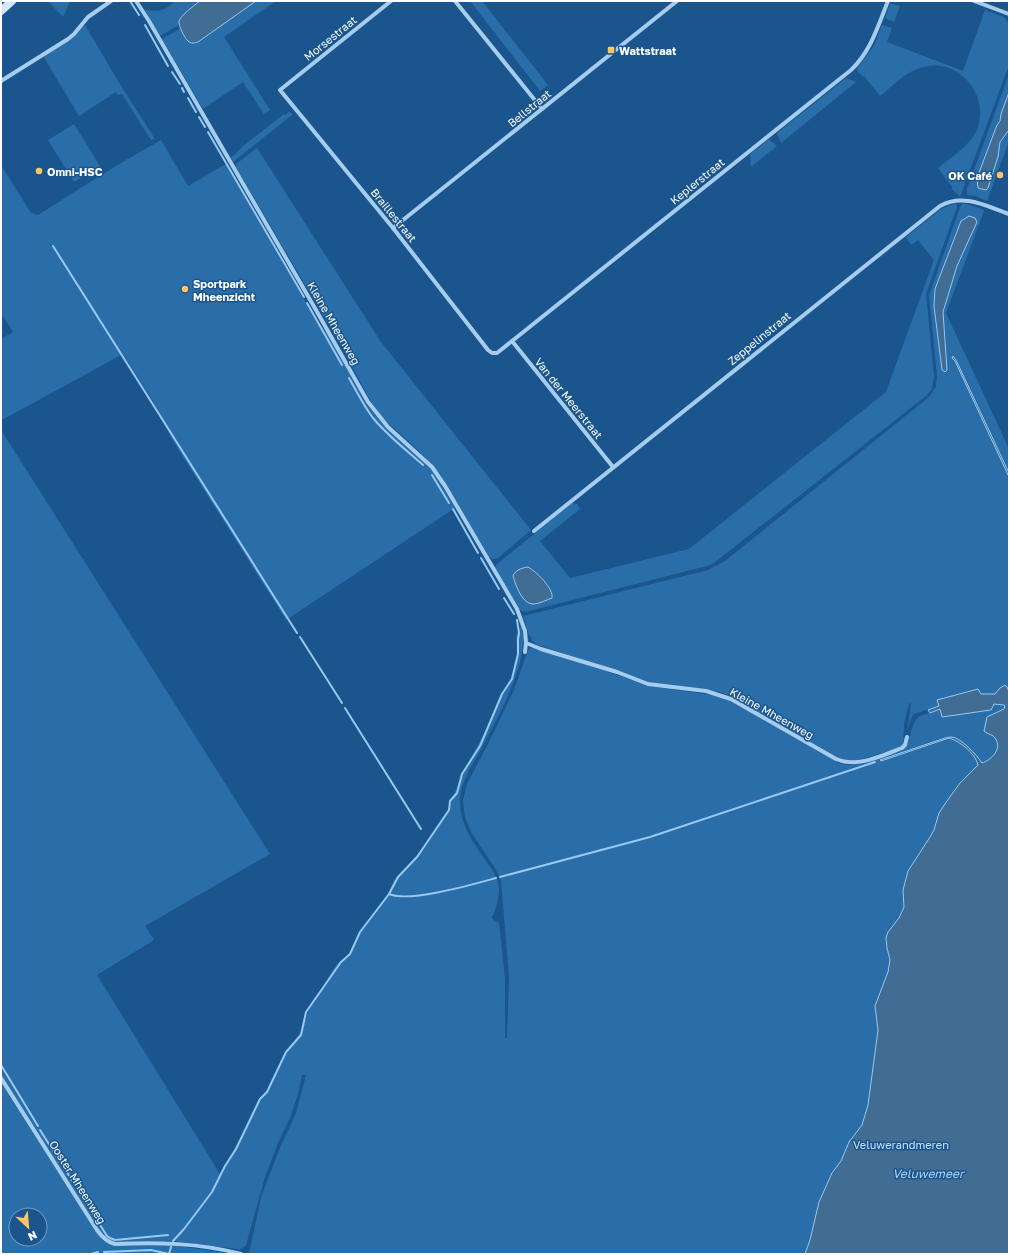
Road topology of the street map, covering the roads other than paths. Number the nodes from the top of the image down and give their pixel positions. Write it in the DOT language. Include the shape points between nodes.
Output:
graph roads {
  1 [pos="12,1"];
  2 [pos="111,1"];
  3 [pos="136,1"];
  4 [pos="391,1"];
  5 [pos="455,1"];
  6 [pos="677,1"];
  7 [pos="888,1"];
  8 [pos="974,1"];
  9 [pos="1,11"];
  10 [pos="1009,14"];
  11 [pos="1,81"];
  12 [pos="280,90"];
  13 [pos="542,109"];
  14 [pos="1009,214"];
  15 [pos="393,228"];
  16 [pos="512,341"];
  17 [pos="492,353"];
  18 [pos="613,467"];
  19 [pos="534,531"];
  20 [pos="526,643"];
  21 [pos="524,652"];
  22 [pos="906,736"];
  23 [pos="1,1078"];
  24 [pos="241,1254"];
  1 -- 9 [label="main road"];
  2 -- 11 [label="street" via="88,17 68,39"];
  3 -- 20 [label="street, Kleine Mheenweg" via="368,402 388,427 432,467 445,486 517,609"];
  4 -- 12 [label="street, Morsestraat"];
  5 -- 13 [label="street"];
  6 -- 13 [label="street, Bellstraat"];
  7 -- 16 [label="street, Keplerstraat" via="873,40 851,70"];
  8 -- 10 [label="street"];
  12 -- 15 [label="street, Braillestraat"];
  13 -- 15 [label="street, Bellstraat"];
  14 -- 18 [label="street, Zeppelinstraat" via="971,201 951,201 940,206"];
  15 -- 17 [label="street, Braillestraat"];
  16 -- 17 [label="street, Keplerstraat" via="497,353"];
  16 -- 18 [label="street, Van der Meerstraat"];
  18 -- 19 [label="street, Zeppelinstraat"];
  20 -- 21 [label="street, Kleine Mheenweg"];
  20 -- 22 [label="street, Kleine Mheenweg" via="648,684 721,695 836,760 844,762 855,763 902,748"];
  23 -- 24 [label="street, Ooster Mheenweg" via="103,1238 115,1244 176,1243"];
}
